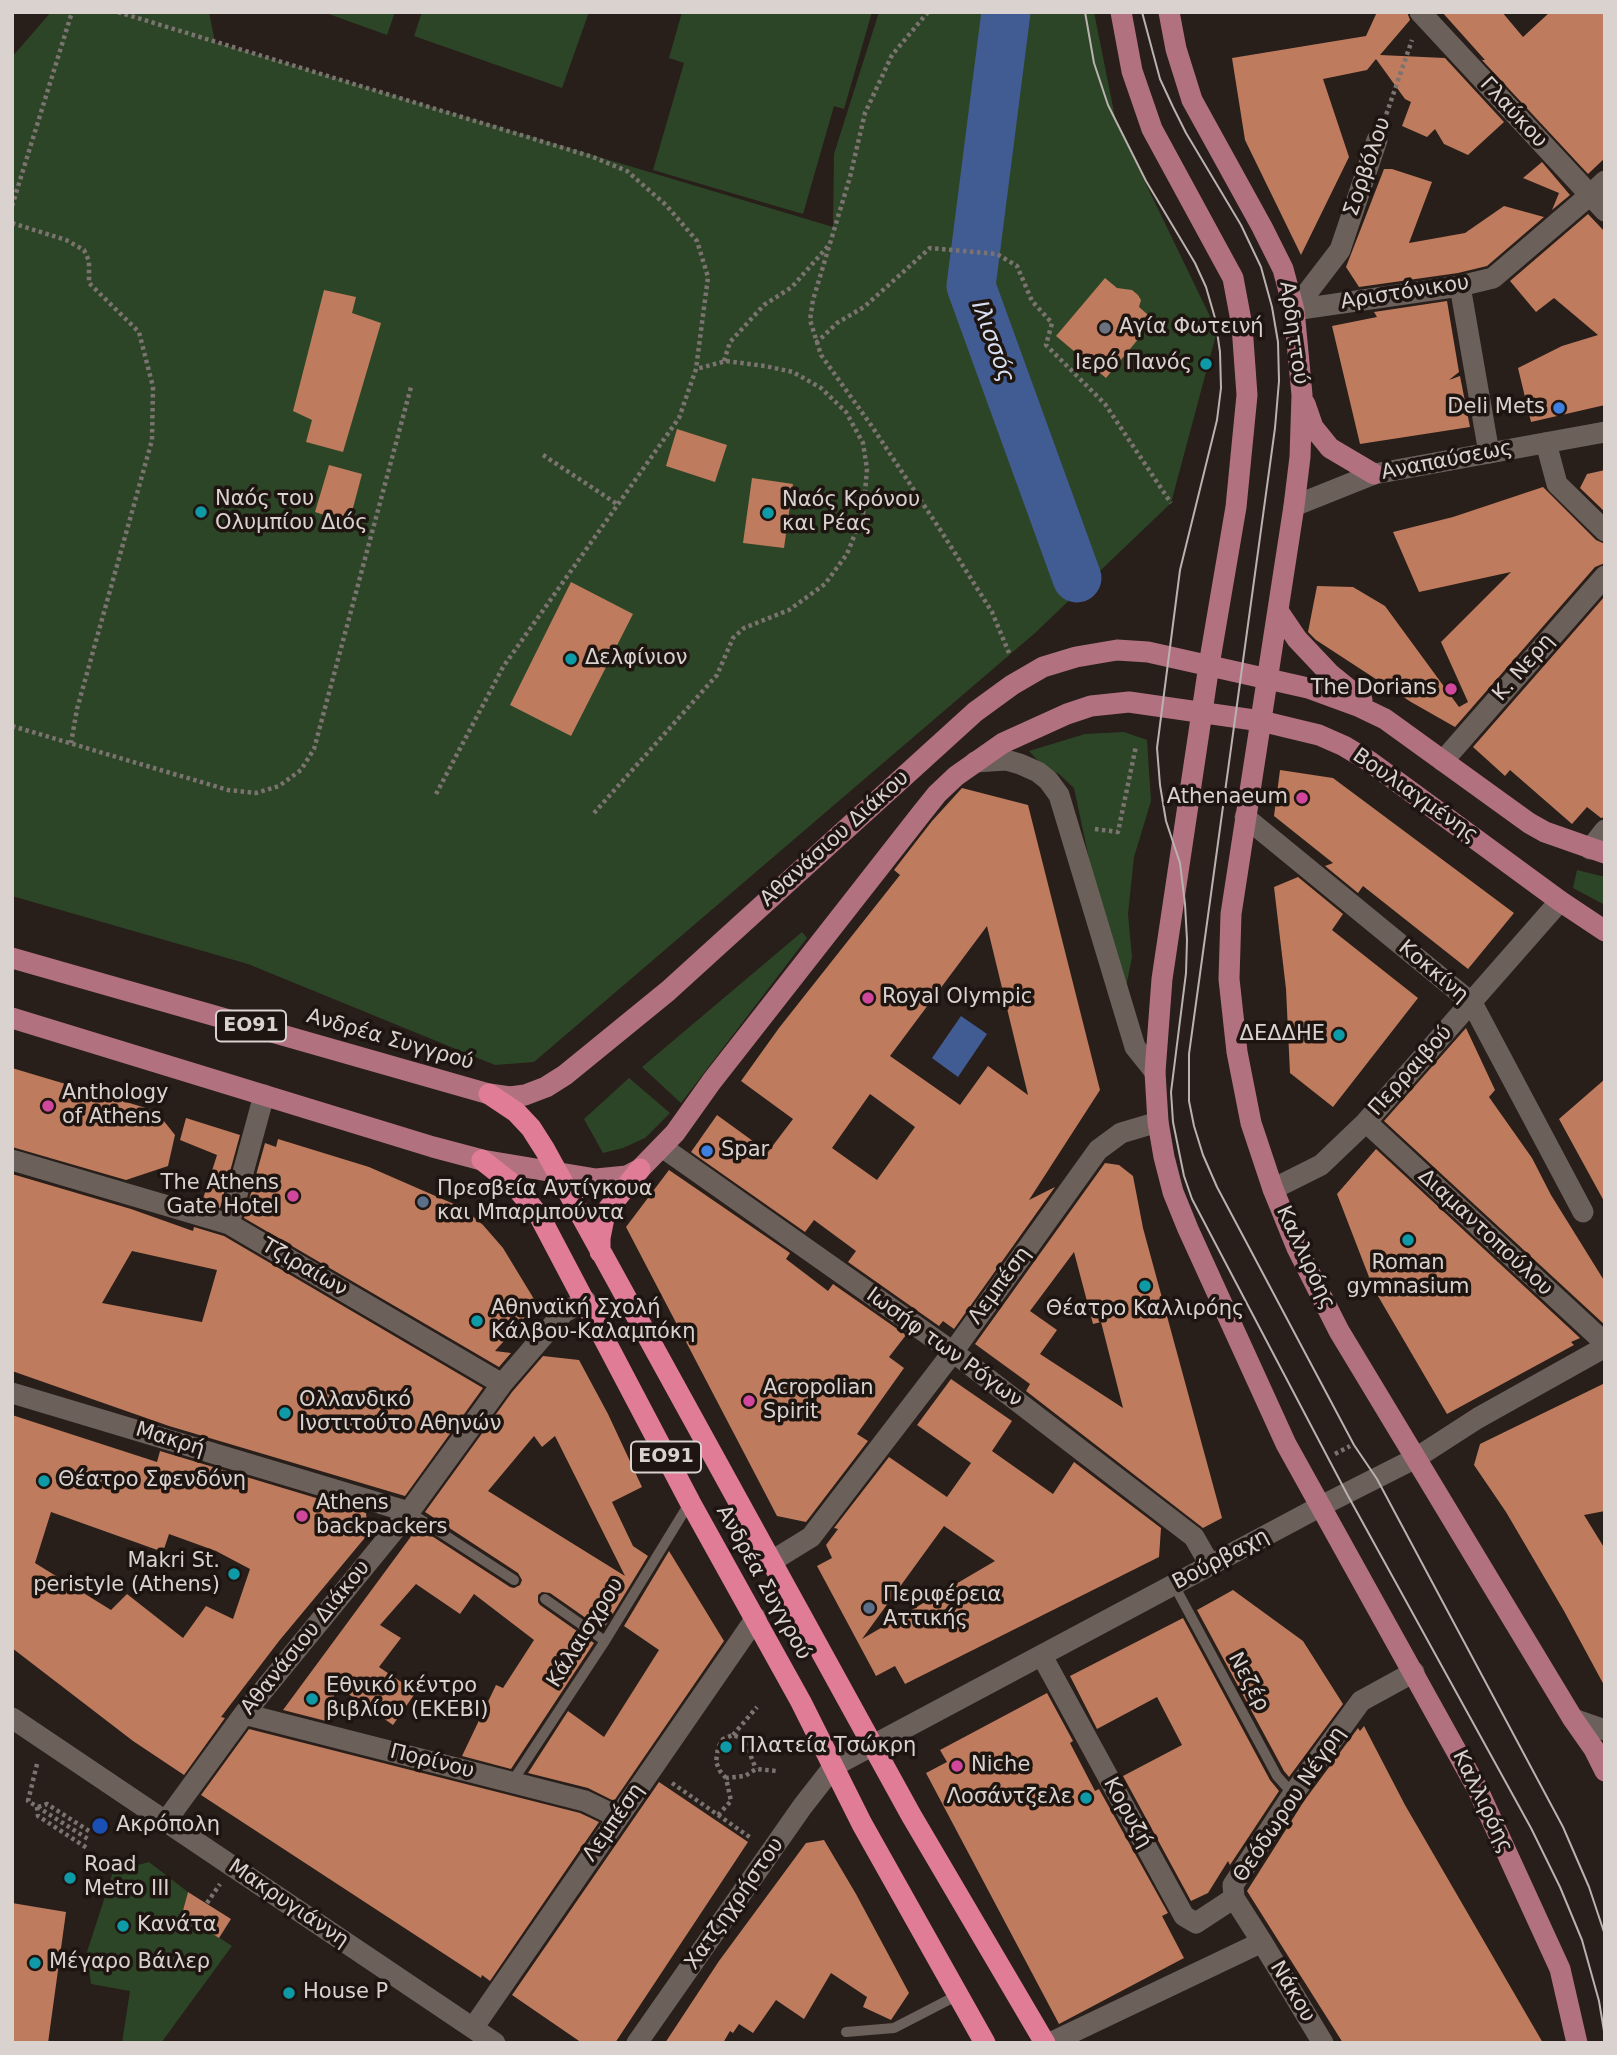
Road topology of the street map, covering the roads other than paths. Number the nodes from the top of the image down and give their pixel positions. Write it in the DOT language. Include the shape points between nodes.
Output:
graph roads {
  1 [pos="1121,12"];
  2 [pos="1169,12"];
  3 [pos="1421,13"];
  4 [pos="1377,140"];
  5 [pos="1600,196"];
  6 [pos="1460,286"];
  7 [pos="1294,310"];
  8 [pos="1302,395"];
  9 [pos="1605,432"];
  10 [pos="1546,443"];
  11 [pos="1489,453"];
  12 [pos="1374,474"];
  13 [pos="1294,506"];
  14 [pos="1605,531"];
  15 [pos="1605,576"];
  16 [pos="1278,611"];
  17 [pos="1209,665"];
  18 [pos="1267,678"];
  19 [pos="1201,712"];
  20 [pos="1385,719"];
  21 [pos="1261,721"];
  22 [pos="1443,761"];
  23 [pos="975,762"];
  24 [pos="1245,817"];
  25 [pos="1605,831"];
  26 [pos="1597,851"];
  27 [pos="1560,901"];
  28 [pos="1605,931"];
  29 [pos="13,958"];
  30 [pos="1472,1003"];
  31 [pos="12,1018"];
  32 [pos="1155,1072"];
  33 [pos="489,1094"];
  34 [pos="264,1096"];
  35 [pos="1158,1122"];
  36 [pos="1366,1122"];
  37 [pos="662,1147"];
  38 [pos="12,1160"];
  39 [pos="482,1160"];
  40 [pos="640,1169"];
  41 [pos="558,1173"];
  42 [pos="1273,1189"];
  43 [pos="1583,1212"];
  44 [pos="229,1224"];
  45 [pos="600,1252"];
  46 [pos="586,1301"];
  47 [pos="1605,1345"];
  48 [pos="953,1352"];
  49 [pos="502,1384"];
  50 [pos="12,1392"];
  51 [pos="1416,1458"];
  52 [pos="690,1502"];
  53 [pos="1321,1506"];
  54 [pos="409,1512"];
  55 [pos="772,1561"];
  56 [pos="1210,1565"];
  57 [pos="514,1580"];
  58 [pos="1174,1585"];
  59 [pos="545,1599"];
  60 [pos="755,1618"];
  61 [pos="605,1641"];
  62 [pos="1042,1656"];
  63 [pos="1414,1672"];
  64 [pos="244,1714"];
  65 [pos="12,1718"];
  66 [pos="1573,1719"];
  67 [pos="1605,1730"];
  68 [pos="875,1746"];
  69 [pos="834,1766"];
  70 [pos="1605,1771"];
  71 [pos="512,1782"];
  72 [pos="1293,1794"];
  73 [pos="618,1817"];
  74 [pos="166,1821"];
  75 [pos="1234,1898"];
  76 [pos="1262,1942"];
  77 [pos="958,1994"];
  78 [pos="846,2032"];
  79 [pos="473,2034"];
  80 [pos="495,2043"];
  81 [pos="637,2043"];
  82 [pos="985,2043"];
  83 [pos="1047,2043"];
  84 [pos="1323,2043"];
  85 [pos="1577,2043"];
  1 -- 17 [label="main road" via="1132,71 1153,129 1233,278 1242,326 1247,395 1242,462"];
  2 -- 7 [label="main road, Αρδηττού" via="1192,100 1276,253"];
  3 -- 5 [label="street, Γλαύκου"];
  4 -- 7 [label="street, Σορβόλου" via="1340,250"];
  5 -- 6 [label="street, Αριστόνικου" via="1493,278"];
  6 -- 7 [label="street, Αριστόνικου"];
  6 -- 11 [label="street"];
  7 -- 8 [label="main road, Αρδηττού"];
  8 -- 12 [label="main road" via="1313,427 1329,448"];
  8 -- 13 [label="main road, Αρδηττού"];
  9 -- 10 [label="street, Αναπαύσεως"];
  10 -- 11 [label="street, Αναπαύσεως"];
  10 -- 14 [label="street" via="1557,484"];
  11 -- 12 [label="street, Αναπαύσεως"];
  12 -- 13 [label="street, Αναπαύσεως"];
  13 -- 16 [label="main road, Αρδηττού"];
  15 -- 22 [label="street, Κ. Νερη"];
  16 -- 18 [label="main road, Αρδηττού"];
  16 -- 20 [label="main road" via="1330,674"];
  17 -- 18 [label="main road, Βουλιαγμένης"];
  17 -- 19 [label="main road, Καλλιρόης"];
  17 -- 33 [label="main road, Αθανάσιου Διάκου" via="1117,650 1043,667 1012,685 975,712 668,991 565,1075 525,1095"];
  18 -- 20 [label="main road, Βουλιαγμένης" via="1331,695"];
  18 -- 21 [label="main road, Καλλιρόης"];
  19 -- 21 [label="main road, Βουλιαγμένης"];
  19 -- 23 [label="main road, Αθανάσιου Διάκου" via="1129,702 1091,706 1035,727"];
  19 -- 32 [label="main road, Καλλιρόης" via="1162,979"];
  20 -- 22 [label="main road, Βουλιαγμένης"];
  21 -- 24 [label="main road, Καλλιρόης"];
  21 -- 27 [label="main road, Βουλιαγμένης" via="1345,746"];
  22 -- 26 [label="main road, Βουλιαγμένης" via="1545,832"];
  23 -- 32 [label="street" via="1020,764 1038,772 1059,795 1135,1047"];
  23 -- 37 [label="main road, Αθανάσιου Διάκου" via="937,794"];
  24 -- 30 [label="street, Κοκκίνη"];
  24 -- 42 [label="main road, Καλλιρόης" via="1231,914 1228,979 1251,1124"];
  25 -- 26 [label="street"];
  27 -- 28 [label="main road, Βουλιαγμένης"];
  27 -- 30 [label="street, Περραιβού"];
  29 -- 33 [label="main road, Ανδρέα Συγγρού / ΕΟ91"];
  30 -- 36 [label="street, Περραιβού"];
  30 -- 43 [label="street, Κοκκίνη"];
  31 -- 34 [label="main road, Ανδρέα Συγγρού / ΕΟ91"];
  32 -- 35 [label="main road, Καλλιρόης"];
  33 -- 41 [label="highway, Ανδρέα Συγγρού / ΕΟ91" via="531,1128"];
  34 -- 39 [label="main road, Ανδρέα Συγγρού / ΕΟ91"];
  34 -- 44 [label="street"];
  35 -- 48 [label="street, Λεμπέση" via="1121,1133 1098,1150"];
  35 -- 53 [label="main road, Καλλιρόης" via="1167,1169 1188,1229 1286,1444"];
  36 -- 42 [label="street, Περραιβού" via="1321,1165"];
  36 -- 47 [label="street, Διαμαντοπούλου"];
  37 -- 40 [label="main road, Αθανάσιου Διάκου"];
  37 -- 48 [label="street, Ιωσήφ των Ρόγων"];
  38 -- 44 [label="street, Τζιραίων"];
  39 -- 41 [label="main road, Ανδρέα Συγγρού"];
  39 -- 46 [label="highway, Ανδρέα Συγγρού / ΕΟ91" via="515,1186 540,1217"];
  40 -- 41 [label="main road, Αθανάσιου Διάκου" via="613,1179"];
  40 -- 45 [label="highway" via="606,1213"];
  41 -- 45 [label="highway, Ανδρέα Συγγρού / ΕΟ91"];
  42 -- 51 [label="main road, Καλλιρόης" via="1339,1331"];
  44 -- 49 [label="street, Τζιραίων"];
  45 -- 55 [label="highway, Ανδρέα Συγγρού / ΕΟ91"];
  46 -- 49 [label="street, Αθανάσιου Διάκου" via="564,1312"];
  46 -- 52 [label="highway, Ανδρέα Συγγρού / ΕΟ91"];
  47 -- 51 [label="street, Βούρβαχη"];
  48 -- 55 [label="street, Λεμπέση" via="811,1537"];
  48 -- 56 [label="street, Ιωσήφ των Ρόγων" via="1194,1537"];
  49 -- 54 [label="street, Αθανάσιου Διάκου"];
  50 -- 54 [label="street, Μακρή"];
  51 -- 53 [label="street, Βούρβαχη"];
  51 -- 66 [label="main road, Καλλιρόης"];
  52 -- 60 [label="highway, Ανδρέα Συγγρού / ΕΟ91"];
  52 -- 61 [label="lane, Κάλαισχρου"];
  53 -- 56 [label="street, Βούρβαχη"];
  53 -- 63 [label="main road, Καλλιρόης"];
  54 -- 57 [label="lane, Μακρή"];
  54 -- 64 [label="street, Αθανάσιου Διάκου"];
  55 -- 68 [label="highway, Ανδρέα Συγγρού / ΕΟ91"];
  56 -- 58 [label="street, Βούρβαχη"];
  58 -- 62 [label="street, Βούρβαχη"];
  58 -- 72 [label="lane, Νεζέρ" via="1277,1776"];
  59 -- 61 [label="lane"];
  60 -- 69 [label="highway, Ανδρέα Συγγρού / ΕΟ91"];
  60 -- 73 [label="street, Λεμπέση"];
  61 -- 71 [label="lane, Κάλαισχρου"];
  62 -- 68 [label="street, Βούρβαχη"];
  62 -- 75 [label="street, Κορυζή" via="1184,1916 1196,1923"];
  63 -- 72 [label="street, Θεόδωρου Νέγρη" via="1362,1701"];
  63 -- 85 [label="main road, Καλλιρόης" via="1478,1790 1560,1969"];
  64 -- 71 [label="street, Πορίνου"];
  64 -- 74 [label="street, Αθανάσιου Διάκου"];
  65 -- 74 [label="street, Μακρυγιάννη"];
  66 -- 67 [label="street"];
  66 -- 70 [label="main road, Καλλιρόης"];
  68 -- 69 [label="street, Βούρβαχη"];
  68 -- 83 [label="highway, Ανδρέα Συγγρού / ΕΟ91"];
  69 -- 77 [label="highway, Ανδρέα Συγγρού / ΕΟ91"];
  69 -- 81 [label="street, Χατζηχρήστου"];
  71 -- 73 [label="street, Πορίνου" via="585,1801"];
  72 -- 75 [label="street, Θεόδωρου Νέγρη" via="1233,1885"];
  73 -- 79 [label="street, Λεμπέση"];
  74 -- 79 [label="street, Μακρυγιάννη"];
  75 -- 76 [label="street, Θεόδωρου Νέγρη"];
  76 -- 83 [label="street"];
  76 -- 84 [label="street, Νάκου"];
  77 -- 78 [label="lane" via="894,2028"];
  77 -- 82 [label="highway, Ανδρέα Συγγρού / ΕΟ91"];
  79 -- 80 [label="street, Μακρυγιάννη"];
}
